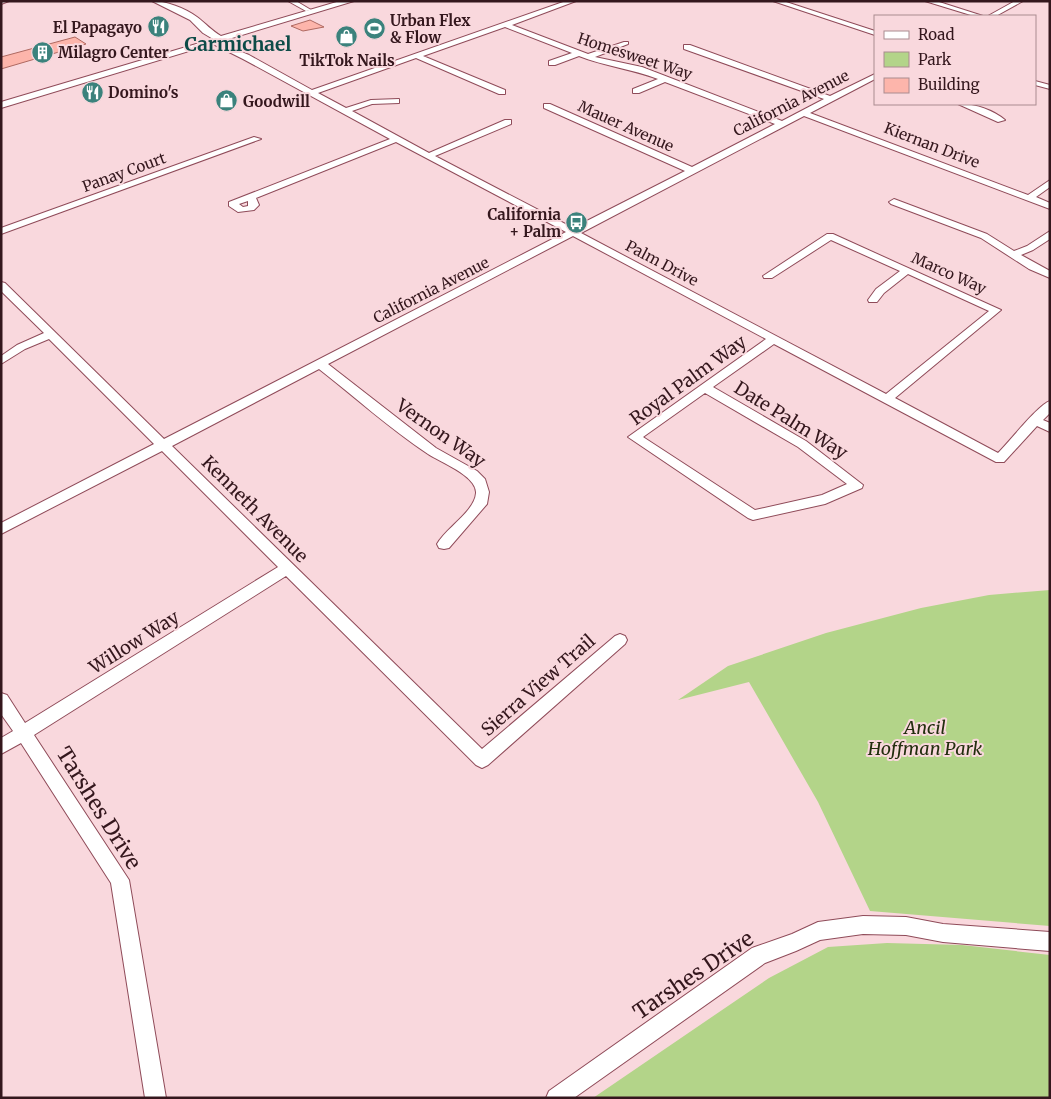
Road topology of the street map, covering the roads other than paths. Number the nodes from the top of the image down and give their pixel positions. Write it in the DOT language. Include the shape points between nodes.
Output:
graph roads {
  1 [pos="6,1"];
  2 [pos="156,1"];
  3 [pos="291,1"];
  4 [pos="339,1"];
  5 [pos="344,1"];
  6 [pos="350,1"];
  7 [pos="573,1"];
  8 [pos="776,1"];
  9 [pos="928,1"];
  10 [pos="1020,1"];
  11 [pos="1,2"];
  12 [pos="307,12"];
  13 [pos="977,15"];
  14 [pos="993,15"];
  15 [pos="506,25"];
  16 [pos="874,33"];
  17 [pos="215,40"];
  18 [pos="626,43"];
  19 [pos="687,46"];
  20 [pos="579,53"];
  21 [pos="417,56"];
  22 [pos="588,57"];
  23 [pos="552,63"];
  24 [pos="874,77"];
  25 [pos="665,79"];
  26 [pos="1036,83"];
  27 [pos="1050,87"];
  28 [pos="636,91"];
  29 [pos="502,92"];
  30 [pos="310,93"];
  31 [pos="832,99"];
  32 [pos="396,101"];
  33 [pos="1,105"];
  34 [pos="965,105"];
  35 [pos="547,106"];
  36 [pos="344,111"];
  37 [pos="804,113"];
  38 [pos="1001,120"];
  39 [pos="508,122"];
  40 [pos="782,124"];
  41 [pos="396,139"];
  42 [pos="257,140"];
  43 [pos="428,156"];
  44 [pos="692,171"];
  45 [pos="1050,183"];
  46 [pos="251,197"];
  47 [pos="1029,198"];
  48 [pos="894,202"];
  49 [pos="1050,206"];
  50 [pos="1,231"];
  51 [pos="574,233"];
  52 [pos="1050,234"];
  53 [pos="1014,254"];
  54 [pos="907,270"];
  55 [pos="1050,275"];
  56 [pos="768,276"];
  57 [pos="4,291"];
  58 [pos="872,300"];
  59 [pos="51,334"];
  60 [pos="774,339"];
  61 [pos="1,361"];
  62 [pos="320,364"];
  63 [pos="705,388"];
  64 [pos="888,398"];
  65 [pos="1050,405"];
  66 [pos="1034,420"];
  67 [pos="1050,428"];
  68 [pos="164,445"];
  69 [pos="857,485"];
  70 [pos="1,529"];
  71 [pos="444,544"];
  72 [pos="288,568"];
  73 [pos="620,640"];
  74 [pos="1,700"];
  75 [pos="24,733"];
  76 [pos="1,747"];
  77 [pos="482,760"];
  78 [pos="1050,942"];
  79 [pos="156,1098"];
  80 [pos="556,1098"];
  1 -- 11 [label="street"];
  2 -- 17 [label="main road" via="175,10"];
  3 -- 12 [label="street"];
  4 -- 12 [label="main road"];
  5 -- 12 [label="main road"];
  6 -- 12 [label="main road"];
  7 -- 15 [label="street"];
  8 -- 16 [label="street"];
  9 -- 13 [label="street"];
  10 -- 14 [label="street"];
  12 -- 17 [label="main road"];
  15 -- 20 [label="street, Homesweet Way"];
  15 -- 21 [label="street"];
  17 -- 30 [label="street, Palm Drive" via="238,56 246,57"];
  17 -- 33 [label="main road" via="148,63"];
  18 -- 22 [label="street"];
  19 -- 31 [label="street"];
  20 -- 22 [label="street, Homesweet Way"];
  20 -- 23 [label="street"];
  21 -- 29 [label="street"];
  21 -- 30 [label="street"];
  22 -- 25 [label="street, Homesweet Way" via="631,66"];
  24 -- 31 [label="street, California Avenue"];
  25 -- 28 [label="street"];
  25 -- 40 [label="street, Homesweet Way"];
  26 -- 27 [label="street"];
  30 -- 36 [label="street, Palm Drive"];
  31 -- 37 [label="street, California Avenue"];
  32 -- 36 [label="street" via="371,102"];
  34 -- 38 [label="street"];
  35 -- 44 [label="street, Mauer Avenue"];
  36 -- 41 [label="street, Palm Drive"];
  37 -- 40 [label="street, California Avenue"];
  37 -- 47 [label="street, Kiernan Drive"];
  39 -- 43 [label="street"];
  40 -- 44 [label="street, California Avenue"];
  41 -- 43 [label="street, Palm Drive"];
  41 -- 46 [label="street"];
  42 -- 50 [label="street, Panay Court"];
  43 -- 51 [label="street, Palm Drive"];
  44 -- 51 [label="street, California Avenue"];
  45 -- 47 [label="street"];
  47 -- 49 [label="street, Kiernan Drive"];
  48 -- 53 [label="street" via="972,231"];
  51 -- 60 [label="street, Palm Drive"];
  51 -- 62 [label="street, California Avenue"];
  52 -- 53 [label="street" via="1030,248"];
  53 -- 55 [label="street"];
  54 -- 56 [label="street, Marco Way" via="830,236"];
  54 -- 58 [label="street"];
  54 -- 64 [label="street, Marco Way" via="996,310"];
  57 -- 59 [label="street, Kenneth Avenue"];
  59 -- 61 [label="street" via="20,347"];
  59 -- 68 [label="street, Kenneth Avenue"];
  60 -- 63 [label="street, Royal Palm Way"];
  60 -- 64 [label="street, Palm Drive"];
  62 -- 68 [label="street, California Avenue"];
  62 -- 71 [label="street, Vernon Way" via="432,451 480,482 483,492 480,504"];
  63 -- 69 [label="street, Date Palm Way" via="802,444"];
  63 -- 69 [label="street, Royal Palm Way" via="634,437 753,515 825,499"];
  64 -- 66 [label="street, Palm Drive" via="1000,459"];
  65 -- 66 [label="street, Palm Drive"];
  66 -- 67 [label="street"];
  68 -- 70 [label="street, California Avenue"];
  68 -- 72 [label="street, Kenneth Avenue"];
  72 -- 75 [label="street, Willow Way"];
  72 -- 77 [label="street, Kenneth Avenue"];
  73 -- 77 [label="street, Sierra View Trail"];
  74 -- 75 [label="street, Tarshes Drive"];
  75 -- 76 [label="street, Willow Way"];
  75 -- 79 [label="street, Tarshes Drive" via="120,880"];
  78 -- 80 [label="street, Tarshes Drive" via="881,924 818,931 759,956"];
}
